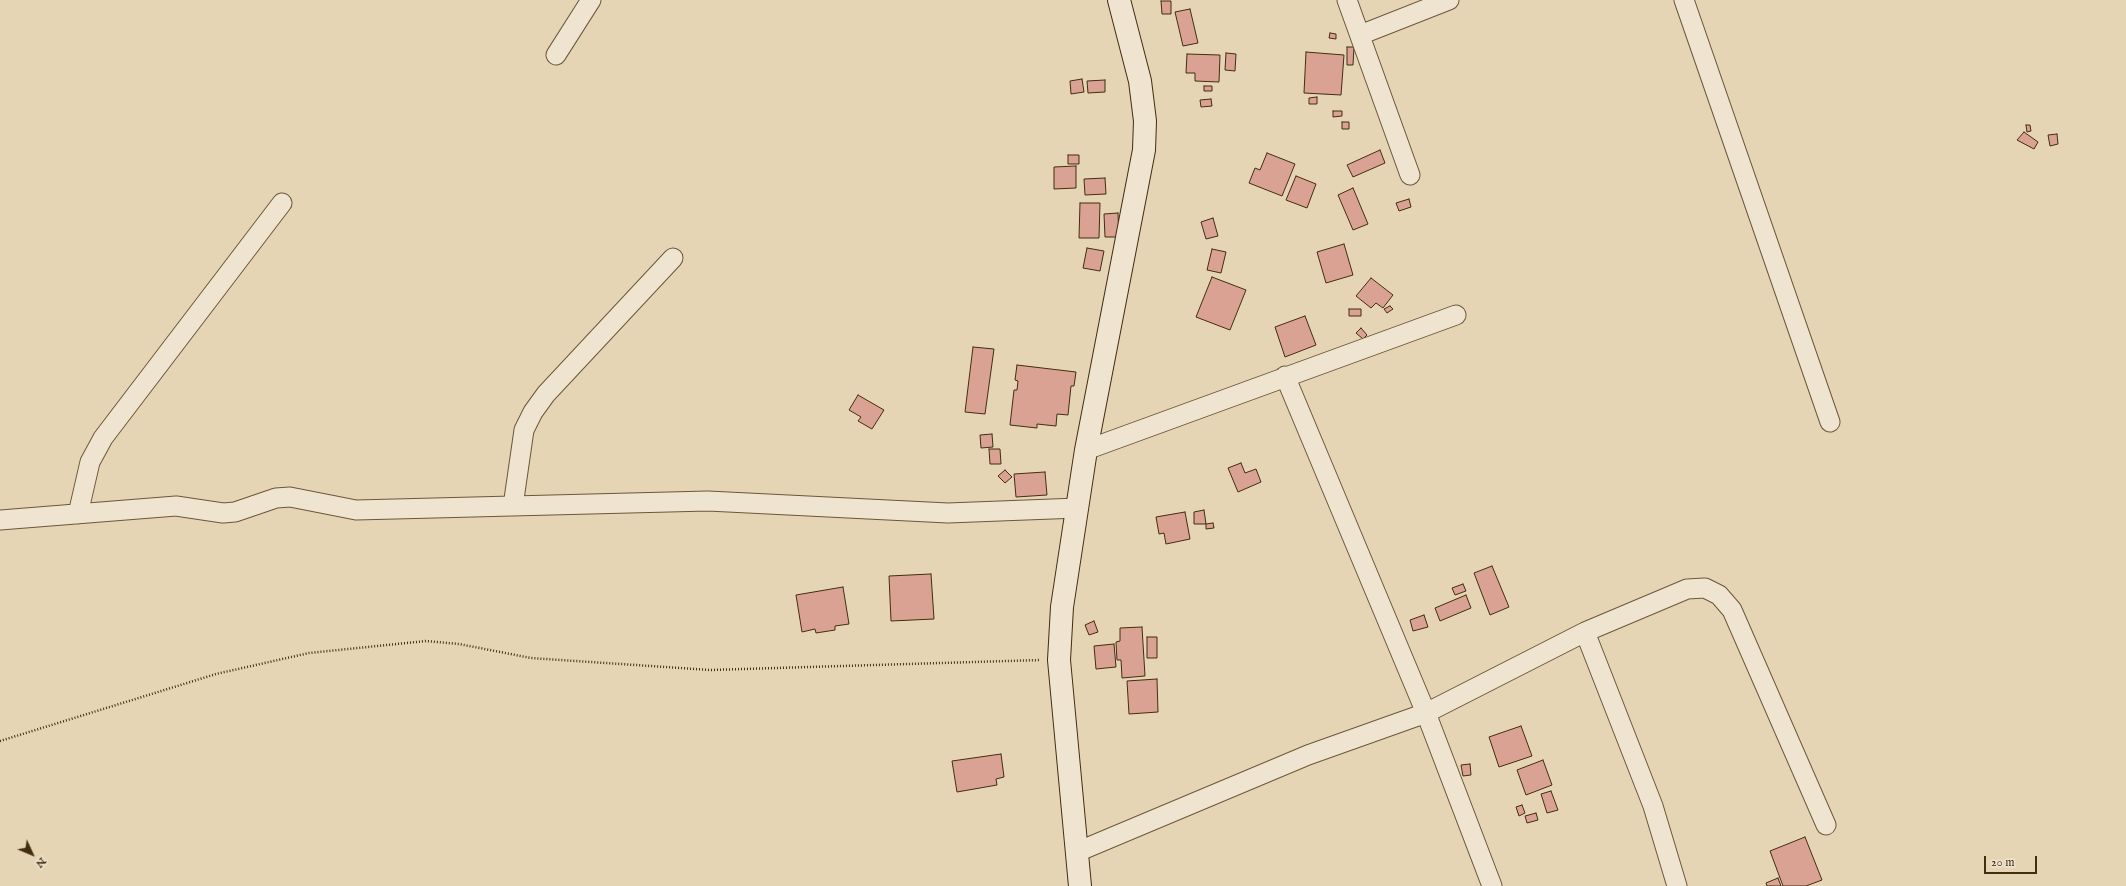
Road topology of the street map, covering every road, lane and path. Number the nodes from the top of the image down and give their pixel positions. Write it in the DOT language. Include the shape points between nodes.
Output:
graph roads {
  1 [pos="591,0"];
  2 [pos="1119,0"];
  3 [pos="1347,0"];
  4 [pos="1449,0"];
  5 [pos="1684,0"];
  6 [pos="1360,35"];
  7 [pos="556,55"];
  8 [pos="1410,175"];
  9 [pos="282,203"];
  10 [pos="673,258"];
  11 [pos="1456,315"];
  12 [pos="1285,376"];
  13 [pos="1830,422"];
  14 [pos="1086,450"];
  15 [pos="513,506"];
  16 [pos="1078,508"];
  17 [pos="78,514"];
  18 [pos="0,520"];
  19 [pos="1585,632"];
  20 [pos="1059,660"];
  21 [pos="1426,713"];
  22 [pos="0,741"];
  23 [pos="1826,825"];
  24 [pos="1076,852"];
  25 [pos="1080,886"];
  26 [pos="1492,886"];
  27 [pos="1677,886"];
  1 -- 7 [label="street"];
  2 -- 14 [label="main road" via="1140,81 1145,121 1144,150"];
  3 -- 6 [label="street"];
  4 -- 6 [label="street"];
  5 -- 13 [label="street"];
  6 -- 8 [label="street"];
  9 -- 17 [label="street" via="103,438 90,462"];
  10 -- 15 [label="street" via="546,394 533,412 524,430"];
  11 -- 12 [label="street"];
  12 -- 14 [label="street"];
  12 -- 21 [label="street"];
  14 -- 16 [label="main road"];
  15 -- 16 [label="street" via="708,501 948,514"];
  15 -- 17 [label="street" via="356,510 290,497 276,498 235,512 224,513 176,506"];
  16 -- 20 [label="main road" via="1066,574"];
  17 -- 18 [label="street"];
  19 -- 21 [label="street"];
  19 -- 23 [label="street" via="1687,588 1705,588 1719,595 1732,610"];
  19 -- 27 [label="street" via="1653,806"];
  20 -- 22 [label="path" via="710,670 531,658 459,644 426,641 309,653 216,674"];
  20 -- 24 [label="main road"];
  21 -- 24 [label="street" via="1308,755"];
  21 -- 26 [label="street"];
  24 -- 25 [label="main road"];
}
